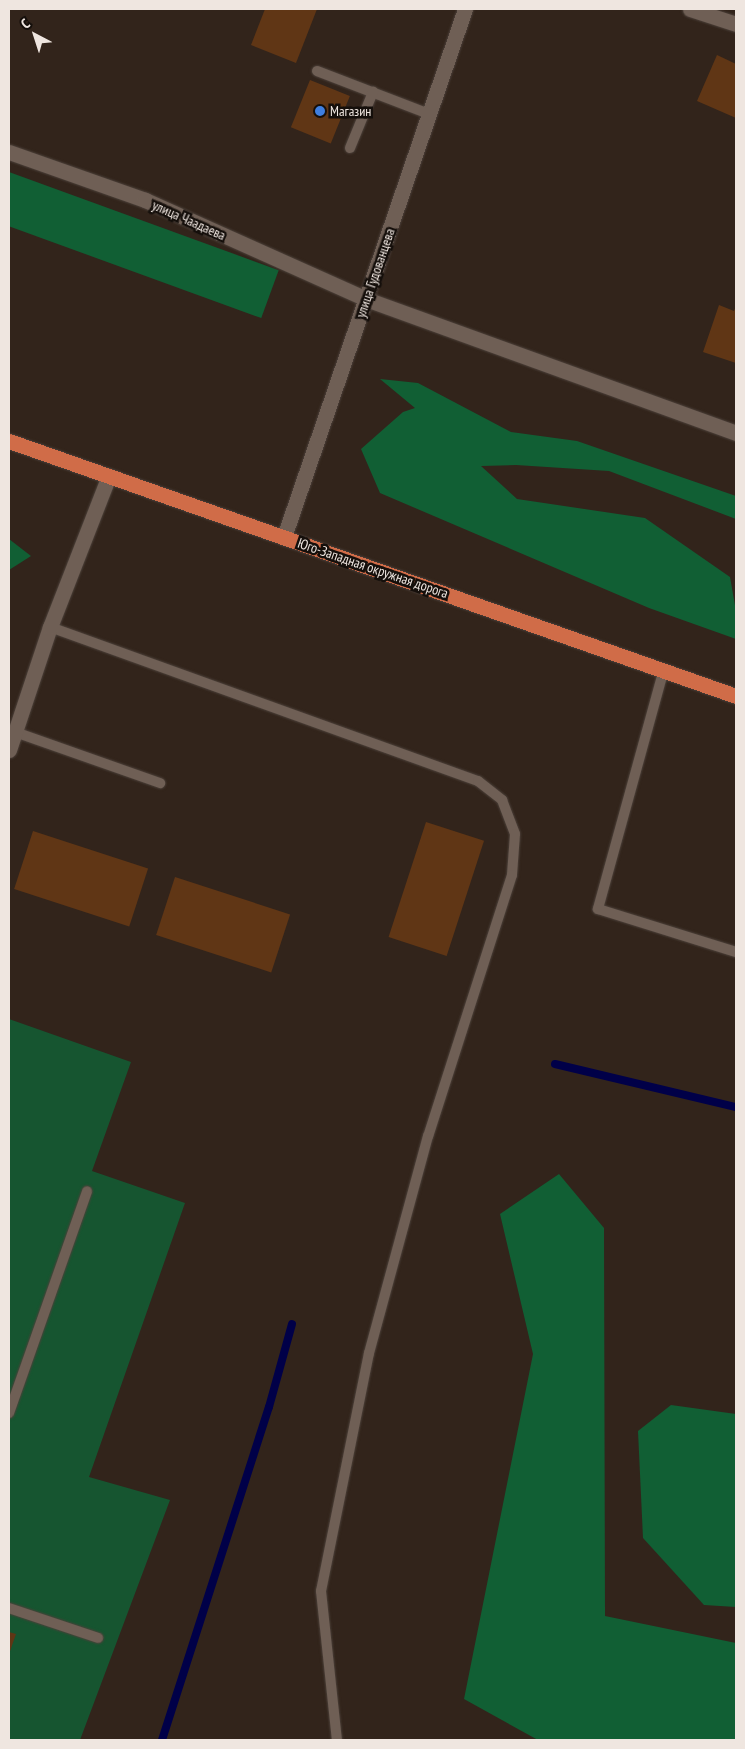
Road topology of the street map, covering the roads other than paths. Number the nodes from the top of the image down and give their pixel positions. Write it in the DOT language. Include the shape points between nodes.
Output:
graph roads {
  1 [pos="465,9"];
  2 [pos="690,9"];
  3 [pos="736,24"];
  4 [pos="317,71"];
  5 [pos="374,92"];
  6 [pos="429,114"];
  7 [pos="350,148"];
  8 [pos="9,152"];
  9 [pos="366,299"];
  10 [pos="736,433"];
  11 [pos="9,441"];
  12 [pos="108,476"];
  13 [pos="284,537"];
  14 [pos="50,627"];
  15 [pos="664,669"];
  16 [pos="736,696"];
  17 [pos="15,732"];
  18 [pos="9,750"];
  19 [pos="160,783"];
  20 [pos="736,952"];
  21 [pos="87,1191"];
  22 [pos="9,1413"];
  23 [pos="9,1608"];
  24 [pos="98,1638"];
  25 [pos="337,1740"];
  1 -- 6 [label="street, улица Гудованцева"];
  2 -- 3 [label="street"];
  4 -- 5 [label="lane"];
  5 -- 6 [label="lane"];
  5 -- 7 [label="lane"];
  6 -- 9 [label="street, улица Гудованцева"];
  8 -- 9 [label="street, улица Чаадаева" via="145,200"];
  9 -- 10 [label="street, улица Чаадаева"];
  9 -- 13 [label="street, улица Гудованцева"];
  11 -- 12 [label="highway, Юго-Западная окружная дорога"];
  12 -- 13 [label="highway, Юго-Западная окружная дорога"];
  12 -- 14 [label="street"];
  13 -- 15 [label="highway, Юго-Западная окружная дорога"];
  14 -- 17 [label="street"];
  14 -- 25 [label="lane" via="478,781 502,800 516,834 512,874 428,1136 369,1353 321,1591"];
  15 -- 16 [label="highway, Юго-Западная окружная дорога"];
  15 -- 20 [label="lane" via="598,909"];
  17 -- 18 [label="street"];
  17 -- 19 [label="lane"];
  21 -- 22 [label="lane"];
  23 -- 24 [label="lane"];
}
